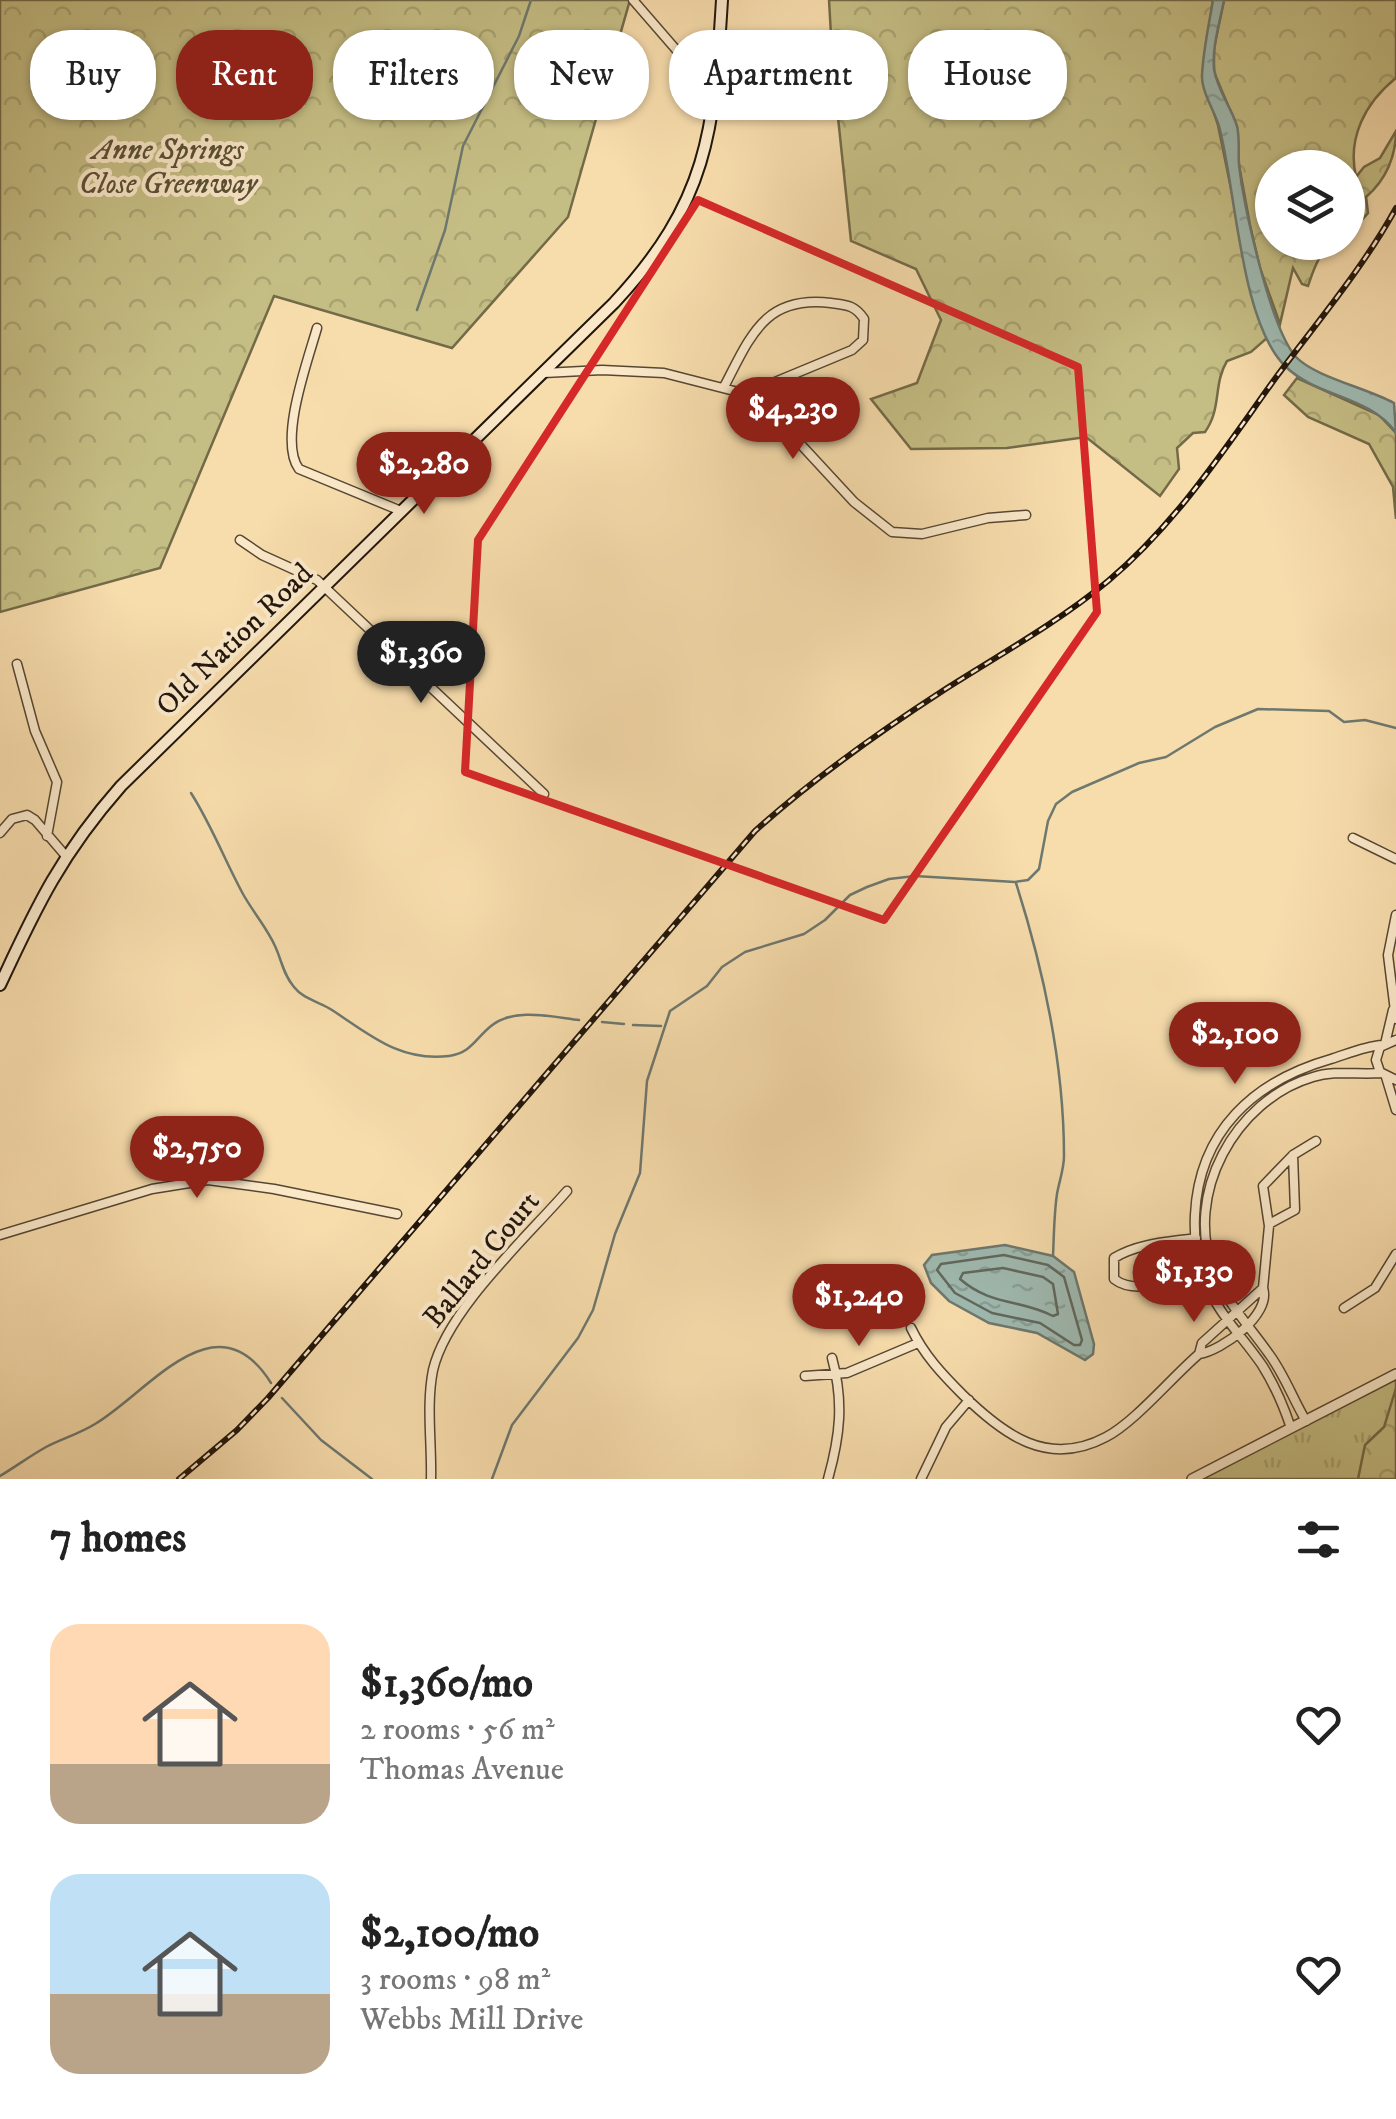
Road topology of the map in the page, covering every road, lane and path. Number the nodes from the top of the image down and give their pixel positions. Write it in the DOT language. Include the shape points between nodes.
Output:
graph roads {
  1 [pos="633,0"];
  2 [pos="722,0"];
  3 [pos="720,30"];
  4 [pos="669,41"];
  5 [pos="709,120"];
  6 [pos="318,328"];
  7 [pos="544,373"];
  8 [pos="724,386"];
  9 [pos="746,394"];
  10 [pos="401,511"];
  11 [pos="1026,515"];
  12 [pos="240,540"];
  13 [pos="325,587"];
  14 [pos="17,664"];
  15 [pos="544,794"];
  16 [pos="0,833"];
  17 [pos="47,836"];
  18 [pos="1354,838"];
  19 [pos="65,855"];
  20 [pos="1396,859"];
  21 [pos="1396,915"];
  22 [pos="0,985"];
  23 [pos="1394,1014"];
  24 [pos="1396,1040"];
  25 [pos="1384,1044"];
  26 [pos="1388,1077"];
  27 [pos="1396,1110"];
  28 [pos="1316,1141"];
  29 [pos="1212,1146"];
  30 [pos="1223,1151"];
  31 [pos="1292,1155"];
  32 [pos="568,1191"];
  33 [pos="397,1214"];
  34 [pos="1269,1224"];
  35 [pos="0,1235"];
  36 [pos="1206,1237"];
  37 [pos="1194,1238"];
  38 [pos="1396,1254"];
  39 [pos="1213,1270"];
  40 [pos="1202,1272"];
  41 [pos="1263,1288"];
  42 [pos="1344,1308"];
  43 [pos="1238,1313"];
  44 [pos="1226,1322"];
  45 [pos="1247,1325"];
  46 [pos="911,1328"];
  47 [pos="1235,1334"];
  48 [pos="918,1343"];
  49 [pos="1198,1354"];
  50 [pos="832,1358"];
  51 [pos="1396,1374"];
  52 [pos="836,1375"];
  53 [pos="805,1376"];
  54 [pos="968,1400"];
  55 [pos="1306,1421"];
  56 [pos="1291,1428"];
  57 [pos="432,1479"];
  58 [pos="828,1479"];
  59 [pos="921,1479"];
  60 [pos="1192,1479"];
  1 -- 4 [label="street"];
  2 -- 3 [label="main road, Old Nation Road"];
  5 -- 7 [label="main road, Old Nation Road" via="700,166 673,229 643,272"];
  6 -- 10 [label="street" via="298,397 292,460 299,469"];
  7 -- 8 [label="street" via="632,370"];
  7 -- 10 [label="main road, Old Nation Road"];
  8 -- 9 [label="street"];
  8 -- 9 [label="street" via="756,332 781,307 806,301 859,311 866,323 857,346"];
  9 -- 11 [label="street" via="892,532 922,534"];
  10 -- 13 [label="main road, Old Nation Road"];
  12 -- 13 [label="street"];
  13 -- 15 [label="street"];
  13 -- 19 [label="main road, Old Nation Road" via="122,786"];
  14 -- 17 [label="street" via="34,731 58,782"];
  16 -- 17 [label="street" via="27,815"];
  17 -- 19 [label="street"];
  18 -- 20 [label="street"];
  19 -- 22 [label="main road, Old Nation Road"];
  21 -- 23 [label="street" via="1388,955"];
  23 -- 25 [label="street"];
  24 -- 25 [label="street"];
  25 -- 26 [label="street" via="1376,1060"];
  25 -- 29 [label="street" via="1278,1078 1243,1104"];
  26 -- 27 [label="street"];
  26 -- 30 [label="street" via="1312,1077 1260,1105"];
  28 -- 31 [label="street"];
  29 -- 30 [label="street"];
  29 -- 37 [label="street" via="1198,1179"];
  30 -- 36 [label="street" via="1210,1182"];
  31 -- 34 [label="street" via="1263,1186"];
  31 -- 34 [label="street" via="1295,1210"];
  32 -- 57 [label="street, Ballard Court" via="469,1303 439,1350 430,1388"];
  33 -- 35 [label="street" via="208,1180 152,1189"];
  34 -- 41 [label="street"];
  36 -- 37 [label="street"];
  36 -- 39 [label="street"];
  37 -- 40 [label="street"];
  37 -- 40 [label="street" via="1122,1253 1114,1258 1114,1279 1138,1287"];
  38 -- 42 [label="street" via="1375,1288"];
  39 -- 40 [label="street"];
  39 -- 43 [label="street"];
  40 -- 44 [label="street"];
  41 -- 43 [label="street"];
  41 -- 45 [label="street" via="1264,1304"];
  43 -- 44 [label="street"];
  43 -- 45 [label="street"];
  44 -- 47 [label="street"];
  44 -- 49 [label="street"];
  45 -- 47 [label="street"];
  45 -- 55 [label="street"];
  46 -- 48 [label="street"];
  47 -- 49 [label="street"];
  47 -- 56 [label="street" via="1264,1369"];
  48 -- 52 [label="street"];
  48 -- 54 [label="street"];
  49 -- 54 [label="street" via="1111,1434 1080,1446 1029,1444"];
  50 -- 52 [label="street"];
  51 -- 55 [label="street"];
  52 -- 53 [label="street"];
  52 -- 58 [label="street" via="841,1422"];
  54 -- 59 [label="street" via="936,1443"];
  55 -- 56 [label="street"];
  56 -- 60 [label="street"];
}
